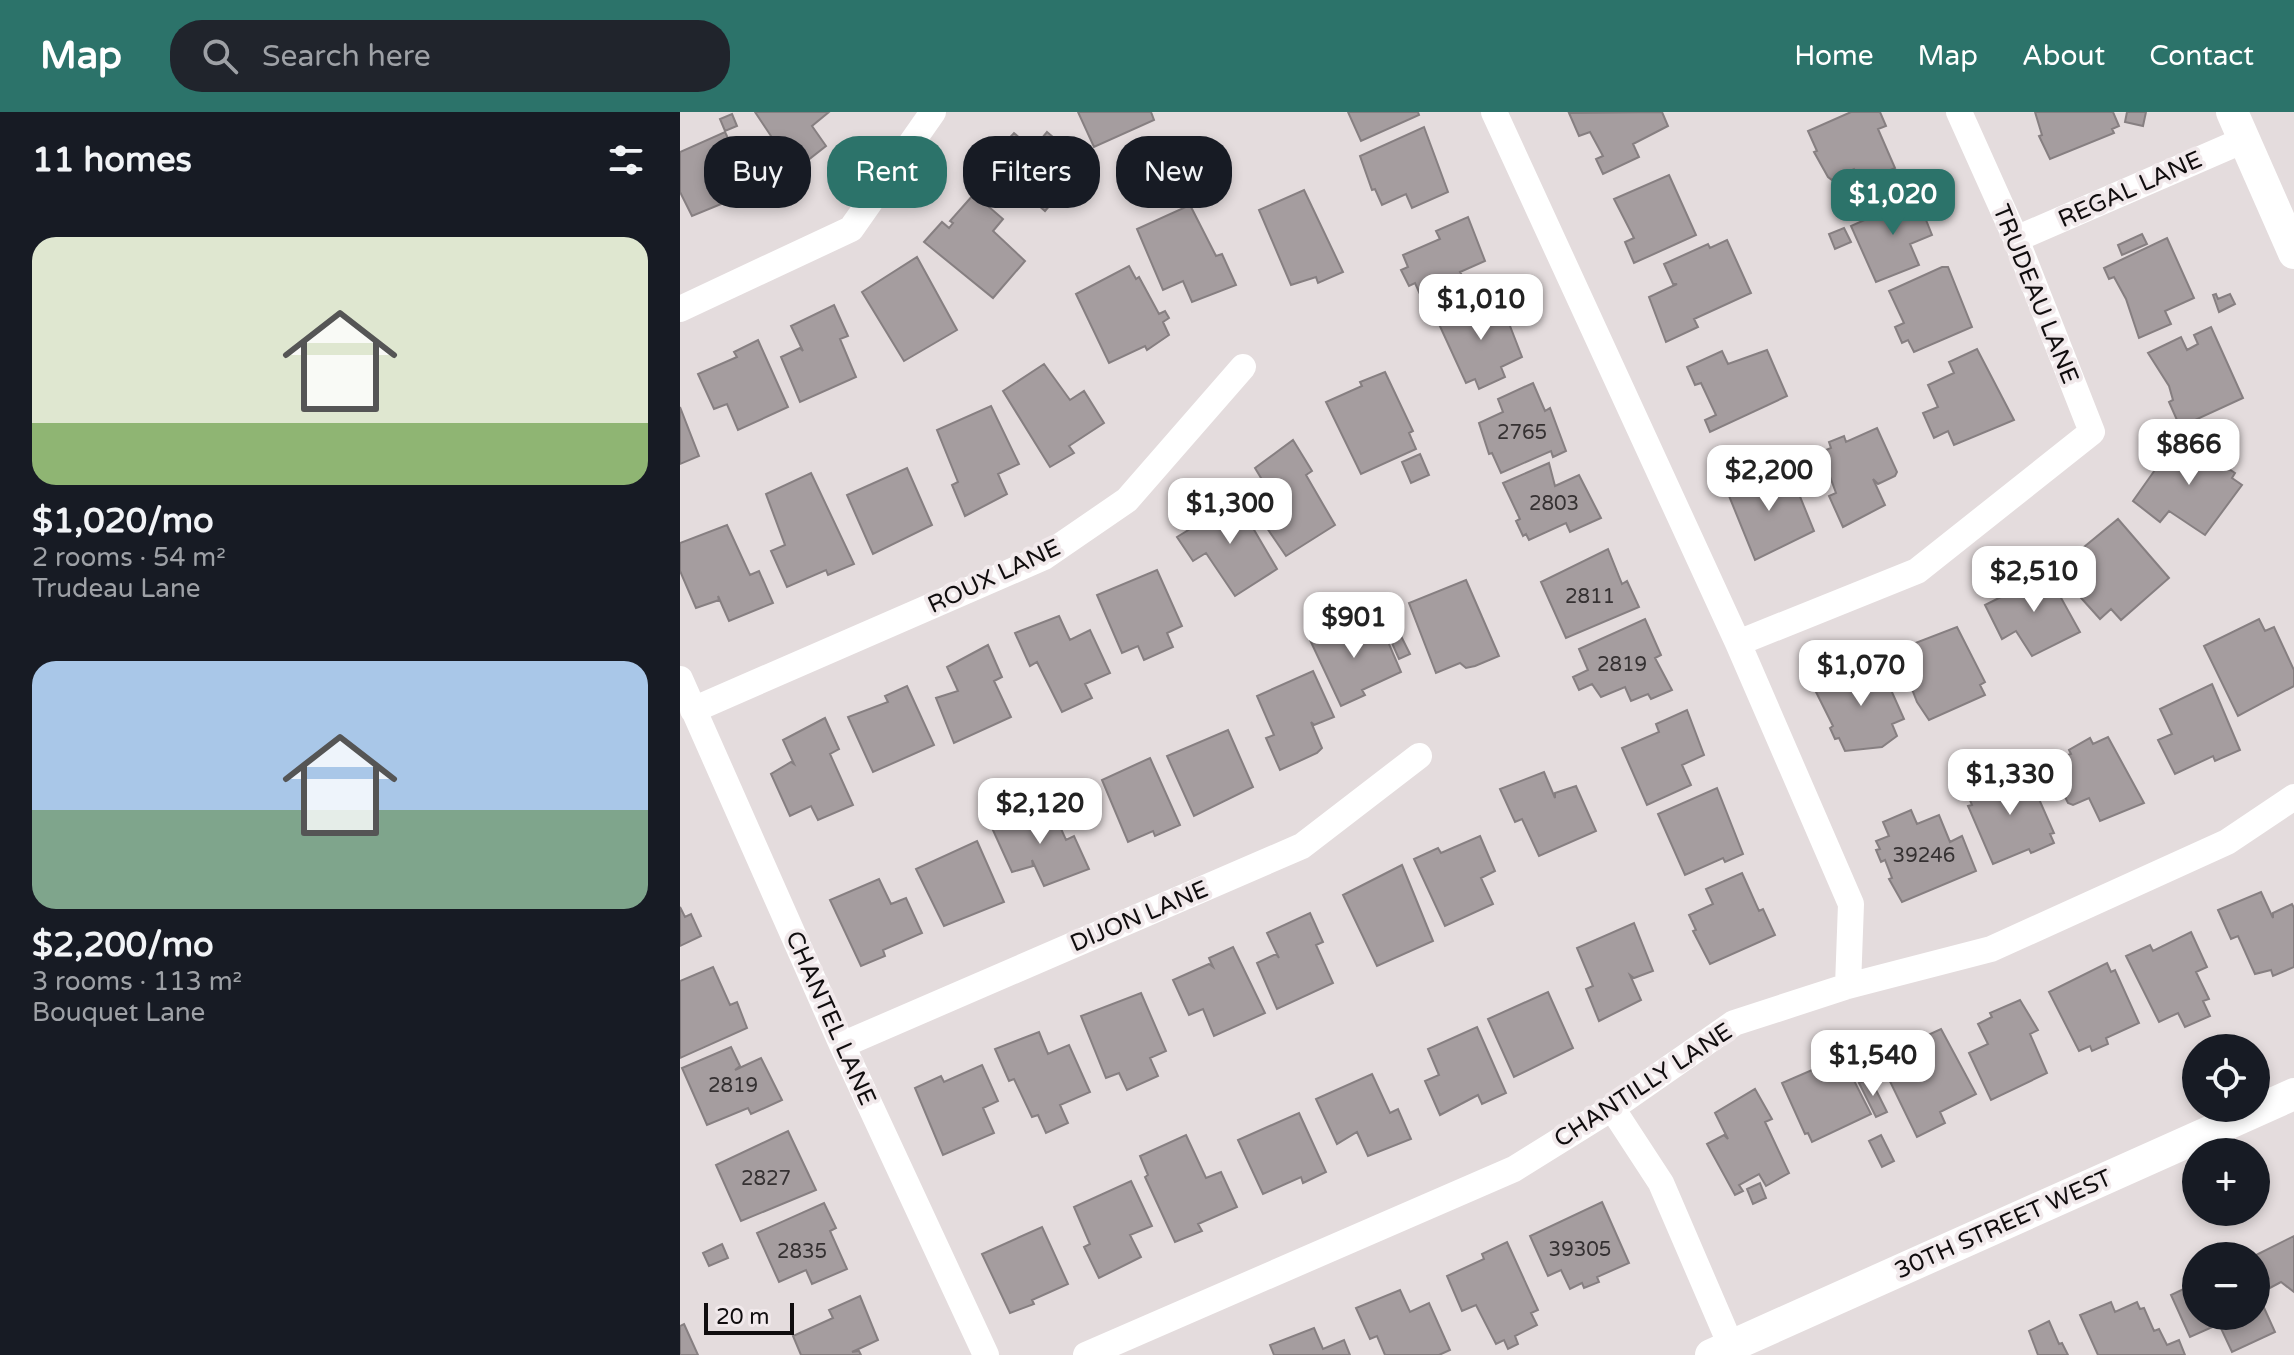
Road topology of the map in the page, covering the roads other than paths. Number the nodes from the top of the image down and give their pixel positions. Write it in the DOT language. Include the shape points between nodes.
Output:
graph roads {
  1 [pos="933,112"];
  2 [pos="1494,112"];
  3 [pos="1959,112"];
  4 [pos="2238,126"];
  5 [pos="2016,239"];
  6 [pos="2294,253"];
  7 [pos="680,309"];
  8 [pos="1243,367"];
  9 [pos="1738,643"];
  10 [pos="680,679"];
  11 [pos="693,710"];
  12 [pos="1419,756"];
  13 [pos="2294,797"];
  14 [pos="1848,986"];
  15 [pos="842,1045"];
  16 [pos="2294,1094"];
  17 [pos="1612,1108"];
  18 [pos="1726,1352"];
  19 [pos="986,1355"];
  20 [pos="1086,1355"];
  1 -- 7 [label="street" via="851,229"];
  2 -- 9 [label="street"];
  3 -- 5 [label="street, TRUDEAU LANE"];
  4 -- 5 [label="street, REGAL LANE"];
  4 -- 6 [label="street"];
  5 -- 9 [label="street, TRUDEAU LANE" via="2092,432 1917,571"];
  8 -- 11 [label="street, ROUX LANE" via="1127,500 1044,557"];
  9 -- 14 [label="street" via="1851,904"];
  10 -- 11 [label="street, CHANTEL LANE"];
  11 -- 15 [label="street, CHANTEL LANE"];
  12 -- 15 [label="street, DIJON LANE" via="1302,846"];
  13 -- 14 [label="street, CHANTILLY LANE" via="2227,842 1991,949"];
  14 -- 17 [label="street, CHANTILLY LANE" via="1734,1023"];
  15 -- 19 [label="street, CHANTEL LANE"];
  16 -- 18 [label="street, 30TH STREET WEST"];
  17 -- 18 [label="street" via="1661,1183"];
  17 -- 20 [label="street, CHANTILLY LANE" via="1514,1169"];
}
